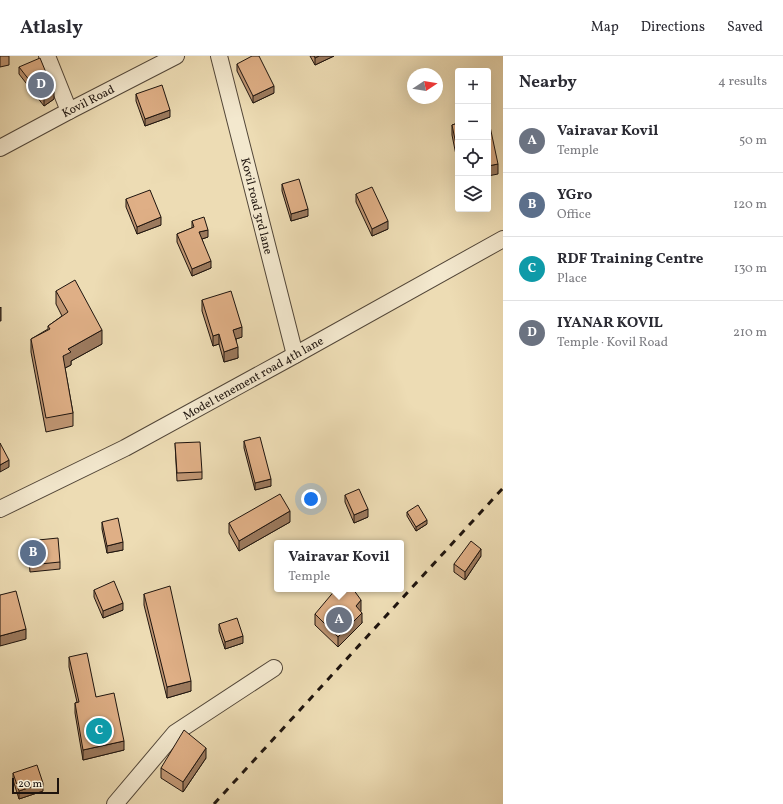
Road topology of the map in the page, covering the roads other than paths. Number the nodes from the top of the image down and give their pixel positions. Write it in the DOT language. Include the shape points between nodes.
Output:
graph roads {
  1 [pos="48,56"];
  2 [pos="176,56"];
  3 [pos="219,56"];
  4 [pos="69,111"];
  5 [pos="0,148"];
  6 [pos="503,239"];
  7 [pos="295,355"];
  8 [pos="0,509"];
  9 [pos="274,668"];
  10 [pos="115,804"];
  1 -- 4 [label="street"];
  2 -- 4 [label="street, Kovil Road"];
  3 -- 7 [label="street, Kovil road 3rd lane"];
  4 -- 5 [label="street, Kovil Road"];
  6 -- 7 [label="street, Model tenement road 4th lane"];
  7 -- 8 [label="street, Model tenement road 4th lane" via="125,448"];
  9 -- 10 [label="street" via="176,733"];
}
